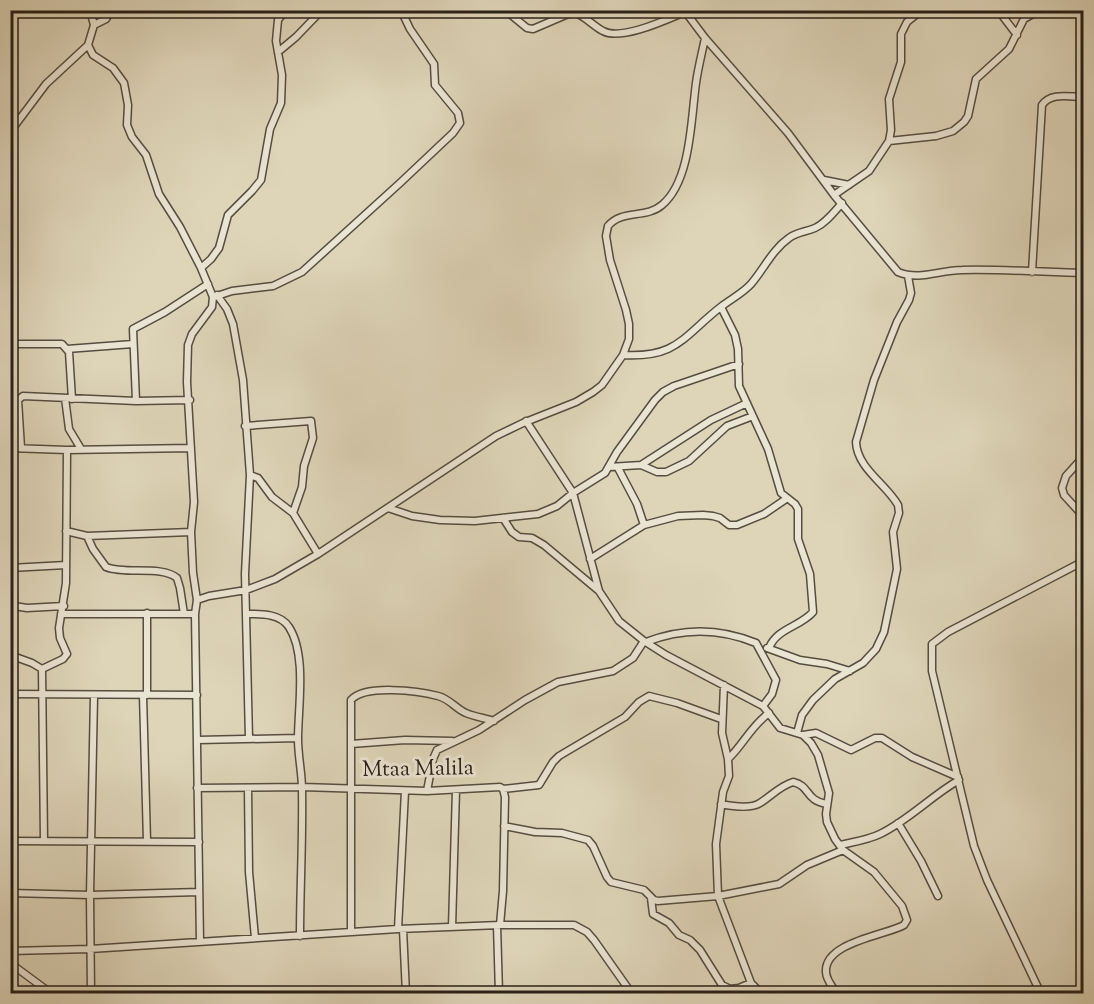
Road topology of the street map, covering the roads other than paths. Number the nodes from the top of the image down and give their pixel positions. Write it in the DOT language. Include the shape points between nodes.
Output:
graph roads {
  1 [pos="90,10"];
  2 [pos="111,10"];
  3 [pos="286,10"];
  4 [pos="322,10"];
  5 [pos="401,10"];
  6 [pos="506,10"];
  7 [pos="922,10"];
  8 [pos="998,10"];
  9 [pos="1040,10"];
  10 [pos="684,11"];
  11 [pos="94,25"];
  12 [pos="1017,35"];
  13 [pos="705,38"];
  14 [pos="88,45"];
  15 [pos="278,52"];
  16 [pos="1083,97"];
  17 [pos="10,132"];
  18 [pos="889,141"];
  19 [pos="823,180"];
  20 [pos="850,185"];
  21 [pos="834,195"];
  22 [pos="842,203"];
  23 [pos="201,268"];
  24 [pos="1032,272"];
  25 [pos="1083,273"];
  26 [pos="909,276"];
  27 [pos="208,284"];
  28 [pos="215,296"];
  29 [pos="721,307"];
  30 [pos="10,344"];
  31 [pos="133,344"];
  32 [pos="67,349"];
  33 [pos="623,355"];
  34 [pos="739,364"];
  35 [pos="69,398"];
  36 [pos="190,400"];
  37 [pos="136,401"];
  38 [pos="747,403"];
  39 [pos="753,416"];
  40 [pos="526,421"];
  41 [pos="245,426"];
  42 [pos="10,448"];
  43 [pos="21,448"];
  44 [pos="190,448"];
  45 [pos="81,449"];
  46 [pos="67,450"];
  47 [pos="1083,456"];
  48 [pos="641,465"];
  49 [pos="609,467"];
  50 [pos="618,468"];
  51 [pos="250,475"];
  52 [pos="573,493"];
  53 [pos="786,499"];
  54 [pos="388,508"];
  55 [pos="294,513"];
  56 [pos="1083,517"];
  57 [pos="503,518"];
  58 [pos="644,525"];
  59 [pos="66,531"];
  60 [pos="191,532"];
  61 [pos="87,536"];
  62 [pos="318,554"];
  63 [pos="590,559"];
  64 [pos="1083,561"];
  65 [pos="66,565"];
  66 [pos="10,568"];
  67 [pos="246,590"];
  68 [pos="599,591"];
  69 [pos="197,600"];
  70 [pos="10,602"];
  71 [pos="64,606"];
  72 [pos="147,613"];
  73 [pos="62,614"];
  74 [pos="184,614"];
  75 [pos="195,614"];
  76 [pos="246,614"];
  77 [pos="645,642"];
  78 [pos="769,648"];
  79 [pos="761,649"];
  80 [pos="10,655"];
  81 [pos="42,669"];
  82 [pos="850,671"];
  83 [pos="724,685"];
  84 [pos="10,694"];
  85 [pos="43,694"];
  86 [pos="145,695"];
  87 [pos="197,695"];
  88 [pos="94,696"];
  89 [pos="763,706"];
  90 [pos="769,713"];
  91 [pos="721,719"];
  92 [pos="494,721"];
  93 [pos="800,734"];
  94 [pos="298,738"];
  95 [pos="249,739"];
  96 [pos="198,740"];
  97 [pos="455,741"];
  98 [pos="351,744"];
  99 [pos="728,759"];
  100 [pos="958,778"];
  101 [pos="302,787"];
  102 [pos="198,788"];
  103 [pos="248,789"];
  104 [pos="352,789"];
  105 [pos="503,789"];
  106 [pos="456,790"];
  107 [pos="405,791"];
  108 [pos="427,791"];
  109 [pos="721,804"];
  110 [pos="827,804"];
  111 [pos="898,823"];
  112 [pos="504,826"];
  113 [pos="91,840"];
  114 [pos="10,841"];
  115 [pos="44,841"];
  116 [pos="147,841"];
  117 [pos="199,842"];
  118 [pos="841,848"];
  119 [pos="199,892"];
  120 [pos="10,893"];
  121 [pos="90,895"];
  122 [pos="718,896"];
  123 [pos="938,896"];
  124 [pos="651,897"];
  125 [pos="499,925"];
  126 [pos="452,927"];
  127 [pos="401,929"];
  128 [pos="351,932"];
  129 [pos="300,936"];
  130 [pos="255,938"];
  131 [pos="200,942"];
  132 [pos="90,949"];
  133 [pos="10,951"];
  134 [pos="10,963"];
  135 [pos="751,983"];
  136 [pos="52,993"];
  137 [pos="91,993"];
  138 [pos="309,993"];
  139 [pos="406,993"];
  140 [pos="464,993"];
  141 [pos="499,993"];
  142 [pos="632,993"];
  143 [pos="762,993"];
  144 [pos="837,993"];
  145 [pos="1041,993"];
  1 -- 11 [label="street"];
  2 -- 11 [label="street" via="106,19"];
  3 -- 15 [label="street" via="278,20"];
  4 -- 15 [label="street"];
  5 -- 28 [label="street" via="434,64 435,85 458,113 460,123 302,272 273,286"];
  6 -- 10 [label="street" via="527,28 575,13 603,31 620,34"];
  7 -- 18 [label="street" via="907,22 902,34 901,62 889,99"];
  8 -- 12 [label="street"];
  9 -- 12 [label="street" via="1023,19"];
  10 -- 13 [label="street"];
  11 -- 14 [label="street"];
  12 -- 18 [label="street" via="1009,49 976,79 968,116 958,127 936,136"];
  13 -- 19 [label="street" via="788,133"];
  13 -- 33 [label="street" via="679,180 662,206 651,212 620,216 608,226 610,260 629,324"];
  14 -- 17 [label="street" via="46,84"];
  14 -- 23 [label="street" via="93,55 113,68 124,83 127,125 146,155 159,194"];
  15 -- 23 [label="street" via="281,103 270,129 261,180 228,215 219,248"];
  16 -- 24 [label="street" via="1052,96 1042,105"];
  18 -- 20 [label="street" via="869,171"];
  19 -- 20 [label="street"];
  19 -- 21 [label="street"];
  20 -- 21 [label="street"];
  21 -- 22 [label="street"];
  22 -- 26 [label="street" via="890,264"];
  22 -- 29 [label="street" via="815,228 788,238 751,283"];
  23 -- 27 [label="street"];
  24 -- 25 [label="street"];
  24 -- 26 [label="street" via="960,270"];
  26 -- 82 [label="street" via="909,300 874,380 856,442 864,464 898,505 893,532 897,569 880,641 863,663"];
  27 -- 28 [label="street"];
  27 -- 31 [label="street" via="133,329"];
  28 -- 36 [label="street" via="188,345"];
  28 -- 41 [label="street" via="227,309 233,324 243,380"];
  29 -- 33 [label="street" via="674,347 655,355"];
  29 -- 34 [label="street" via="735,335"];
  30 -- 32 [label="street" via="62,344"];
  31 -- 32 [label="street"];
  31 -- 37 [label="street"];
  32 -- 35 [label="street"];
  33 -- 40 [label="street" via="593,392"];
  34 -- 38 [label="street" via="739,386"];
  34 -- 49 [label="street" via="663,392"];
  35 -- 37 [label="street"];
  35 -- 43 [label="street" via="20,397"];
  35 -- 45 [label="street" via="69,429"];
  36 -- 37 [label="street"];
  36 -- 44 [label="street"];
  38 -- 39 [label="street"];
  38 -- 48 [label="street" via="711,420"];
  39 -- 48 [label="street" via="727,426 699,453 672,470 657,472"];
  39 -- 53 [label="street"];
  40 -- 52 [label="street"];
  40 -- 54 [label="street" via="496,436"];
  41 -- 51 [label="street"];
  41 -- 55 [label="street" via="311,421 313,438"];
  42 -- 43 [label="street"];
  43 -- 46 [label="street"];
  44 -- 45 [label="street"];
  44 -- 60 [label="street" via="194,502"];
  45 -- 46 [label="street"];
  46 -- 59 [label="street"];
  47 -- 56 [label="street" via="1066,476 1062,488"];
  48 -- 50 [label="street"];
  49 -- 50 [label="street"];
  49 -- 52 [label="street"];
  50 -- 58 [label="street"];
  51 -- 55 [label="street"];
  51 -- 67 [label="street"];
  52 -- 57 [label="street" via="538,514"];
  52 -- 63 [label="street"];
  53 -- 58 [label="street" via="737,525 703,515 678,516"];
  53 -- 78 [label="street" via="798,509 798,538 810,574 814,609 807,619 777,634"];
  54 -- 57 [label="street" via="440,520"];
  54 -- 62 [label="street"];
  55 -- 62 [label="street"];
  57 -- 68 [label="street" via="512,532 544,545"];
  58 -- 63 [label="street"];
  59 -- 61 [label="street"];
  59 -- 65 [label="street"];
  60 -- 61 [label="street"];
  60 -- 69 [label="street"];
  61 -- 74 [label="street" via="106,567 167,573 177,578"];
  62 -- 67 [label="street" via="275,579"];
  63 -- 68 [label="street"];
  64 -- 100 [label="street" via="932,644 932,671"];
  65 -- 66 [label="street"];
  65 -- 71 [label="street"];
  67 -- 69 [label="street"];
  67 -- 76 [label="street"];
  68 -- 77 [label="street" via="619,621"];
  69 -- 75 [label="street"];
  70 -- 71 [label="street" via="27,608"];
  71 -- 73 [label="street"];
  72 -- 73 [label="street"];
  72 -- 74 [label="street"];
  72 -- 86 [label="street"];
  73 -- 81 [label="street" via="60,638 67,654"];
  74 -- 75 [label="street"];
  75 -- 87 [label="street"];
  76 -- 94 [label="street" via="274,617 290,628 300,673"];
  76 -- 95 [label="street"];
  77 -- 79 [label="street" via="684,631 724,633 756,643"];
  77 -- 83 [label="street"];
  77 -- 92 [label="street" via="633,658 614,671 558,682"];
  78 -- 79 [label="street"];
  78 -- 82 [label="street" via="800,660"];
  79 -- 89 [label="street" via="776,680"];
  80 -- 81 [label="street"];
  81 -- 85 [label="street"];
  82 -- 93 [label="street" via="813,700 802,715"];
  83 -- 89 [label="street"];
  83 -- 91 [label="street"];
  84 -- 85 [label="street"];
  85 -- 88 [label="street"];
  85 -- 115 [label="street"];
  86 -- 87 [label="street"];
  86 -- 88 [label="street"];
  86 -- 116 [label="street"];
  87 -- 96 [label="street"];
  88 -- 113 [label="street"];
  89 -- 90 [label="street"];
  90 -- 93 [label="street" via="780,728"];
  90 -- 99 [label="street" via="751,728"];
  91 -- 99 [label="street"];
  91 -- 105 [label="street" via="649,696 625,717 559,756 539,785"];
  92 -- 97 [label="street"];
  92 -- 98 [label="street" via="465,713 438,696 371,691 351,700"];
  93 -- 100 [label="street" via="816,733 851,750 882,738 912,758"];
  93 -- 110 [label="street" via="818,755 829,793"];
  94 -- 95 [label="street"];
  94 -- 101 [label="street"];
  95 -- 96 [label="street"];
  96 -- 102 [label="street"];
  97 -- 98 [label="street"];
  97 -- 108 [label="street" via="435,752"];
  98 -- 104 [label="street"];
  99 -- 109 [label="street" via="729,776"];
  100 -- 111 [label="street"];
  100 -- 145 [label="street" via="974,846 987,880"];
  101 -- 103 [label="street, Mtaa Malila"];
  101 -- 104 [label="street, Mtaa Malila"];
  101 -- 129 [label="street"];
  102 -- 103 [label="street, Mtaa Malila"];
  102 -- 117 [label="street"];
  103 -- 130 [label="street"];
  104 -- 107 [label="street, Mtaa Malila"];
  104 -- 128 [label="street"];
  105 -- 106 [label="street, Mtaa Malila" via="492,786"];
  105 -- 112 [label="street, Mtaa Malila"];
  106 -- 108 [label="street, Mtaa Malila"];
  106 -- 126 [label="street"];
  107 -- 108 [label="street, Mtaa Malila"];
  107 -- 127 [label="street"];
  109 -- 110 [label="street" via="757,805 793,782 811,799"];
  109 -- 122 [label="street" via="715,857"];
  110 -- 118 [label="street" via="827,822"];
  111 -- 118 [label="street" via="869,839"];
  111 -- 123 [label="street"];
  112 -- 124 [label="street" via="588,840 610,882 644,890"];
  112 -- 125 [label="street, Mtaa Malila"];
  113 -- 115 [label="street"];
  113 -- 116 [label="street"];
  113 -- 121 [label="street"];
  114 -- 115 [label="street"];
  116 -- 117 [label="street"];
  117 -- 119 [label="street"];
  118 -- 122 [label="street" via="779,884"];
  118 -- 144 [label="street" via="874,872 902,906 907,920 900,927 865,937 836,953 826,973"];
  119 -- 121 [label="street"];
  119 -- 131 [label="street"];
  120 -- 121 [label="street"];
  121 -- 132 [label="street"];
  122 -- 124 [label="street" via="658,901"];
  122 -- 135 [label="street"];
  124 -- 135 [label="street" via="653,914 700,950 722,985 730,989"];
  125 -- 126 [label="street"];
  125 -- 141 [label="street, Mtaa Malila"];
  125 -- 142 [label="street" via="574,925 586,932"];
  126 -- 127 [label="street"];
  127 -- 128 [label="street"];
  127 -- 139 [label="street"];
  128 -- 129 [label="street"];
  129 -- 130 [label="street"];
  130 -- 131 [label="street"];
  131 -- 132 [label="street"];
  132 -- 133 [label="street"];
  132 -- 137 [label="street"];
  134 -- 136 [label="street"];
  135 -- 143 [label="street"];
  138 -- 139 [label="street"];
  139 -- 140 [label="street"];
}
